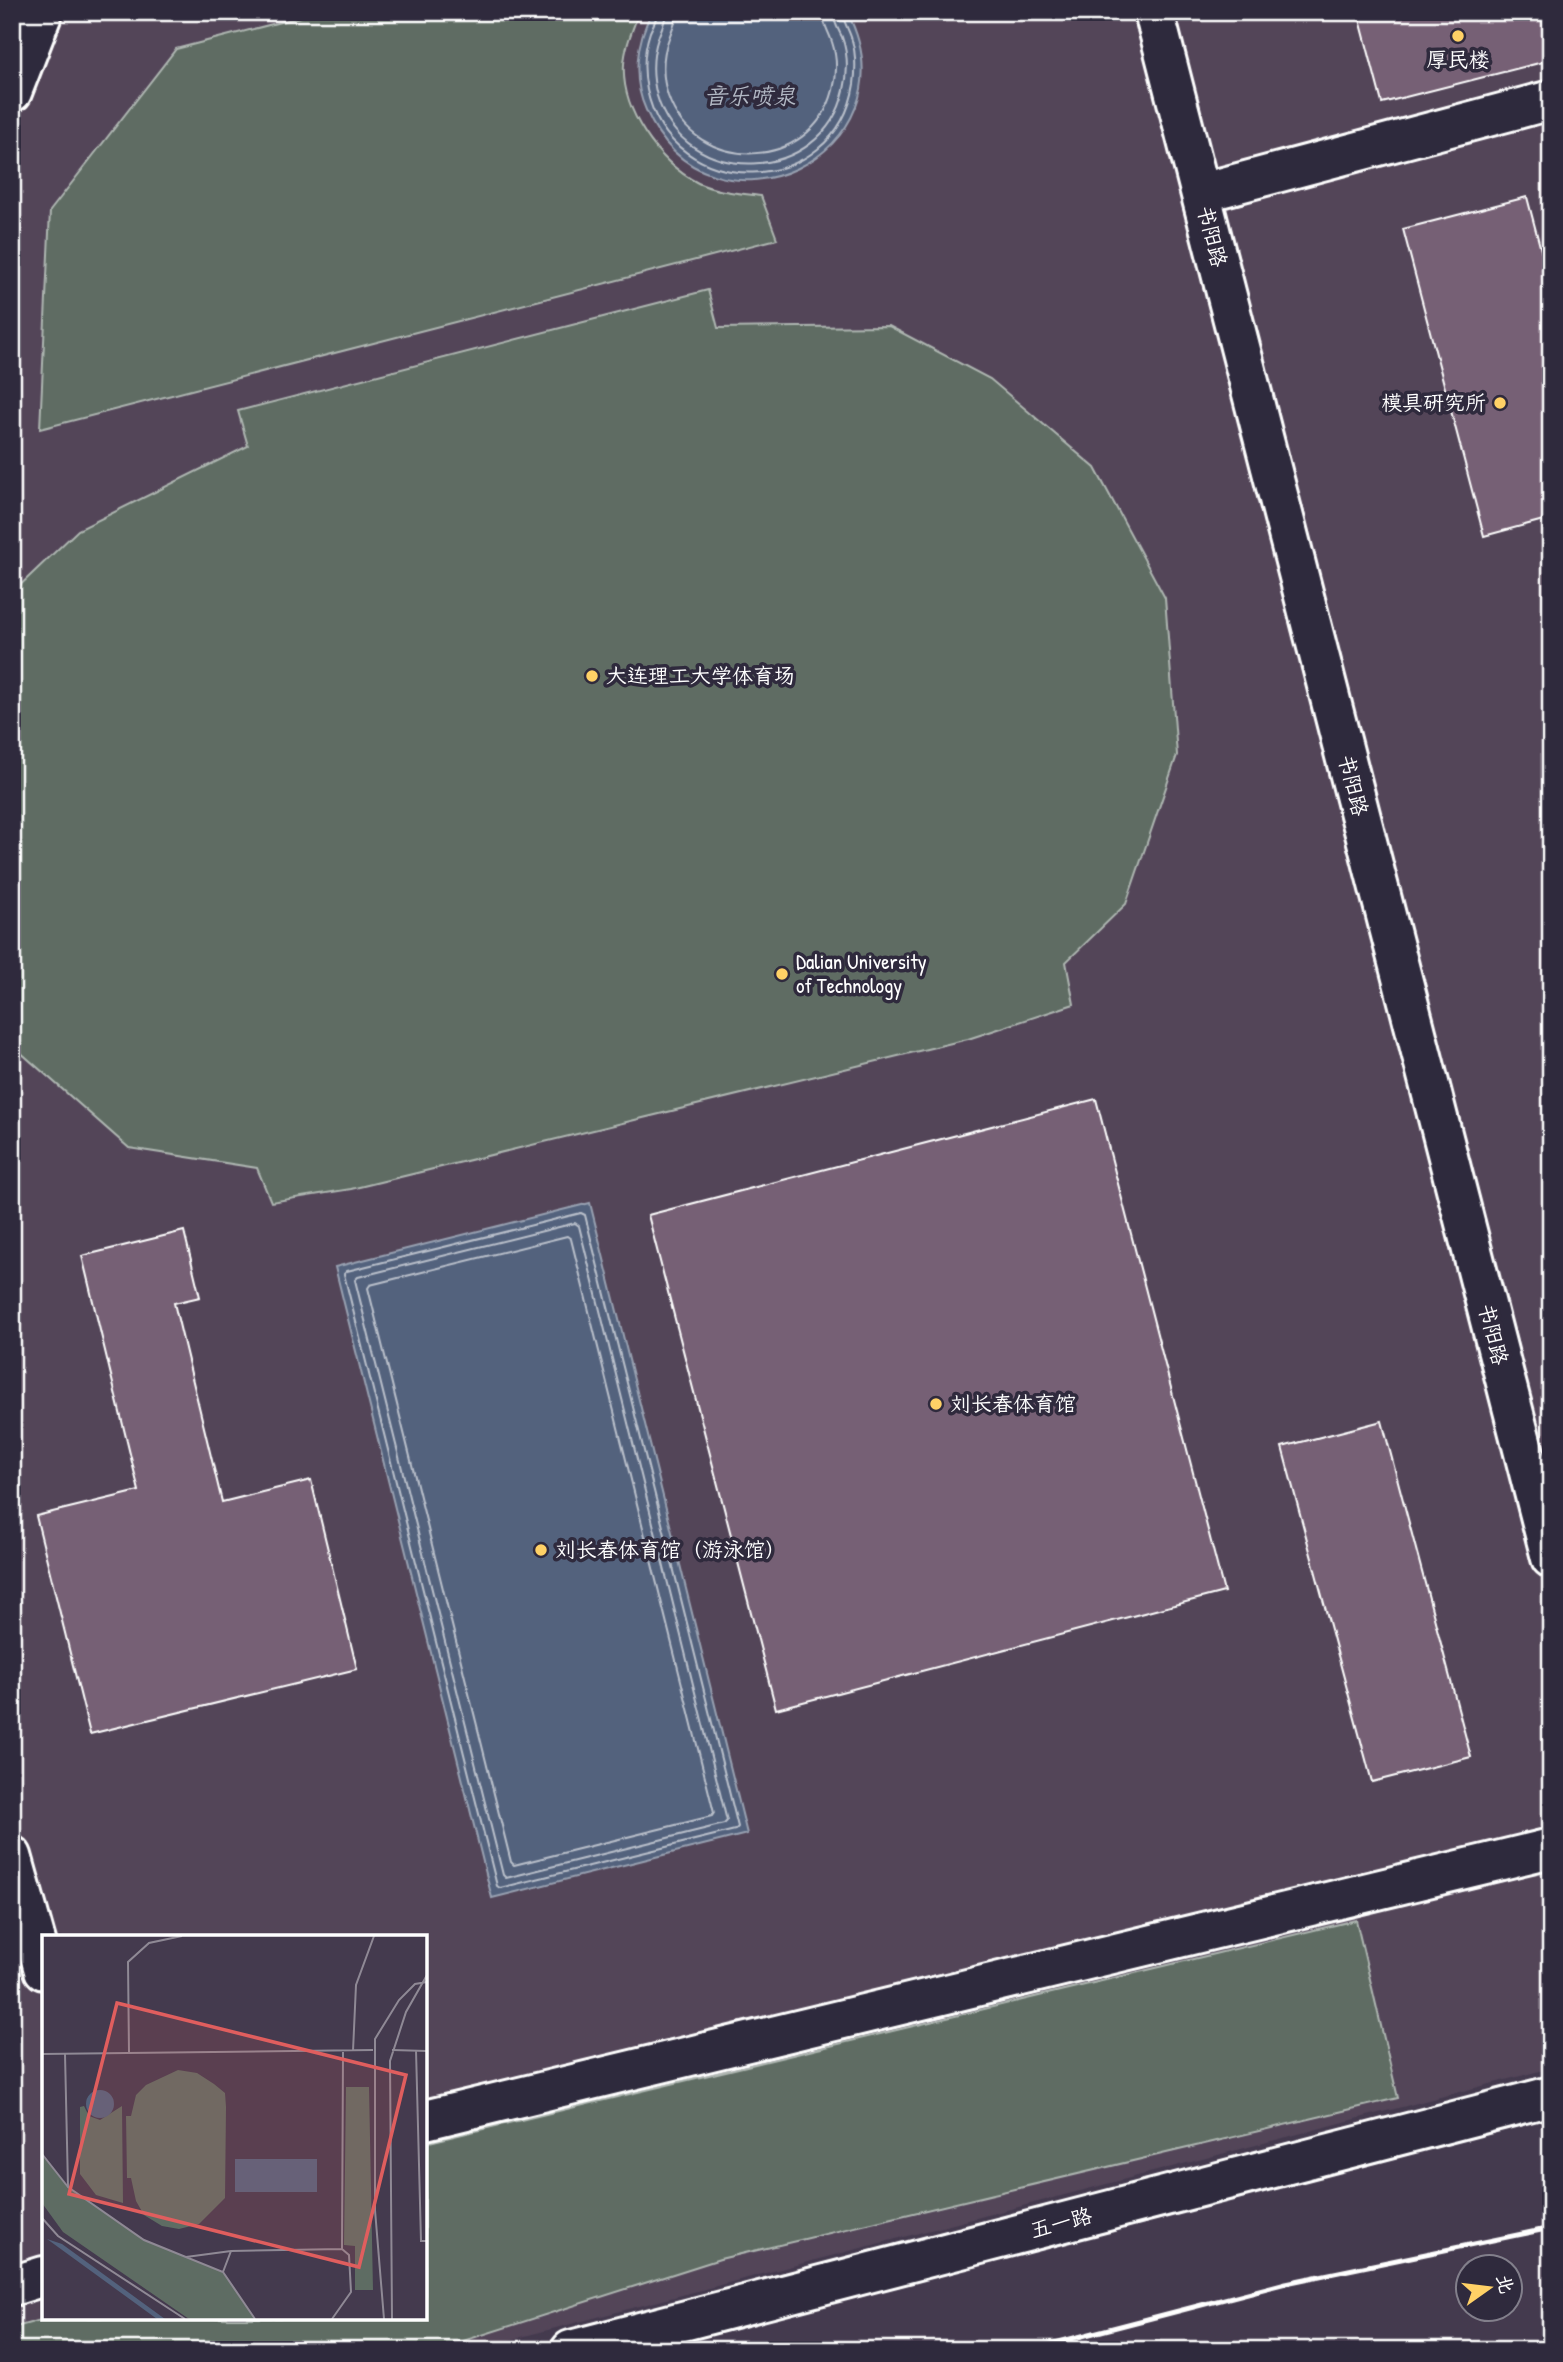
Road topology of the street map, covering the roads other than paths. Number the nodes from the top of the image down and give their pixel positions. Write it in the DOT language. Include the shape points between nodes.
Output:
graph roads {
  1 [pos="43,12"];
  2 [pos="1154,12"];
  3 [pos="12,92"];
  4 [pos="1551,100"];
  5 [pos="1201,193"];
  6 [pos="1551,1558"];
  7 [pos="1551,1848"];
  8 [pos="12,1856"];
  9 [pos="42,1963"];
  10 [pos="1551,2096"];
  11 [pos="427,2120"];
  12 [pos="42,2277"];
  13 [pos="12,2286"];
  14 [pos="571,2350"];
  1 -- 3 [label="street"];
  2 -- 5 [label="street, 书阳路"];
  4 -- 5 [label="street"];
  5 -- 6 [label="street, 书阳路"];
  7 -- 11 [label="street"];
  8 -- 9 [label="street"];
  10 -- 14 [label="street, 五一路"];
  12 -- 13 [label="street"];
}
